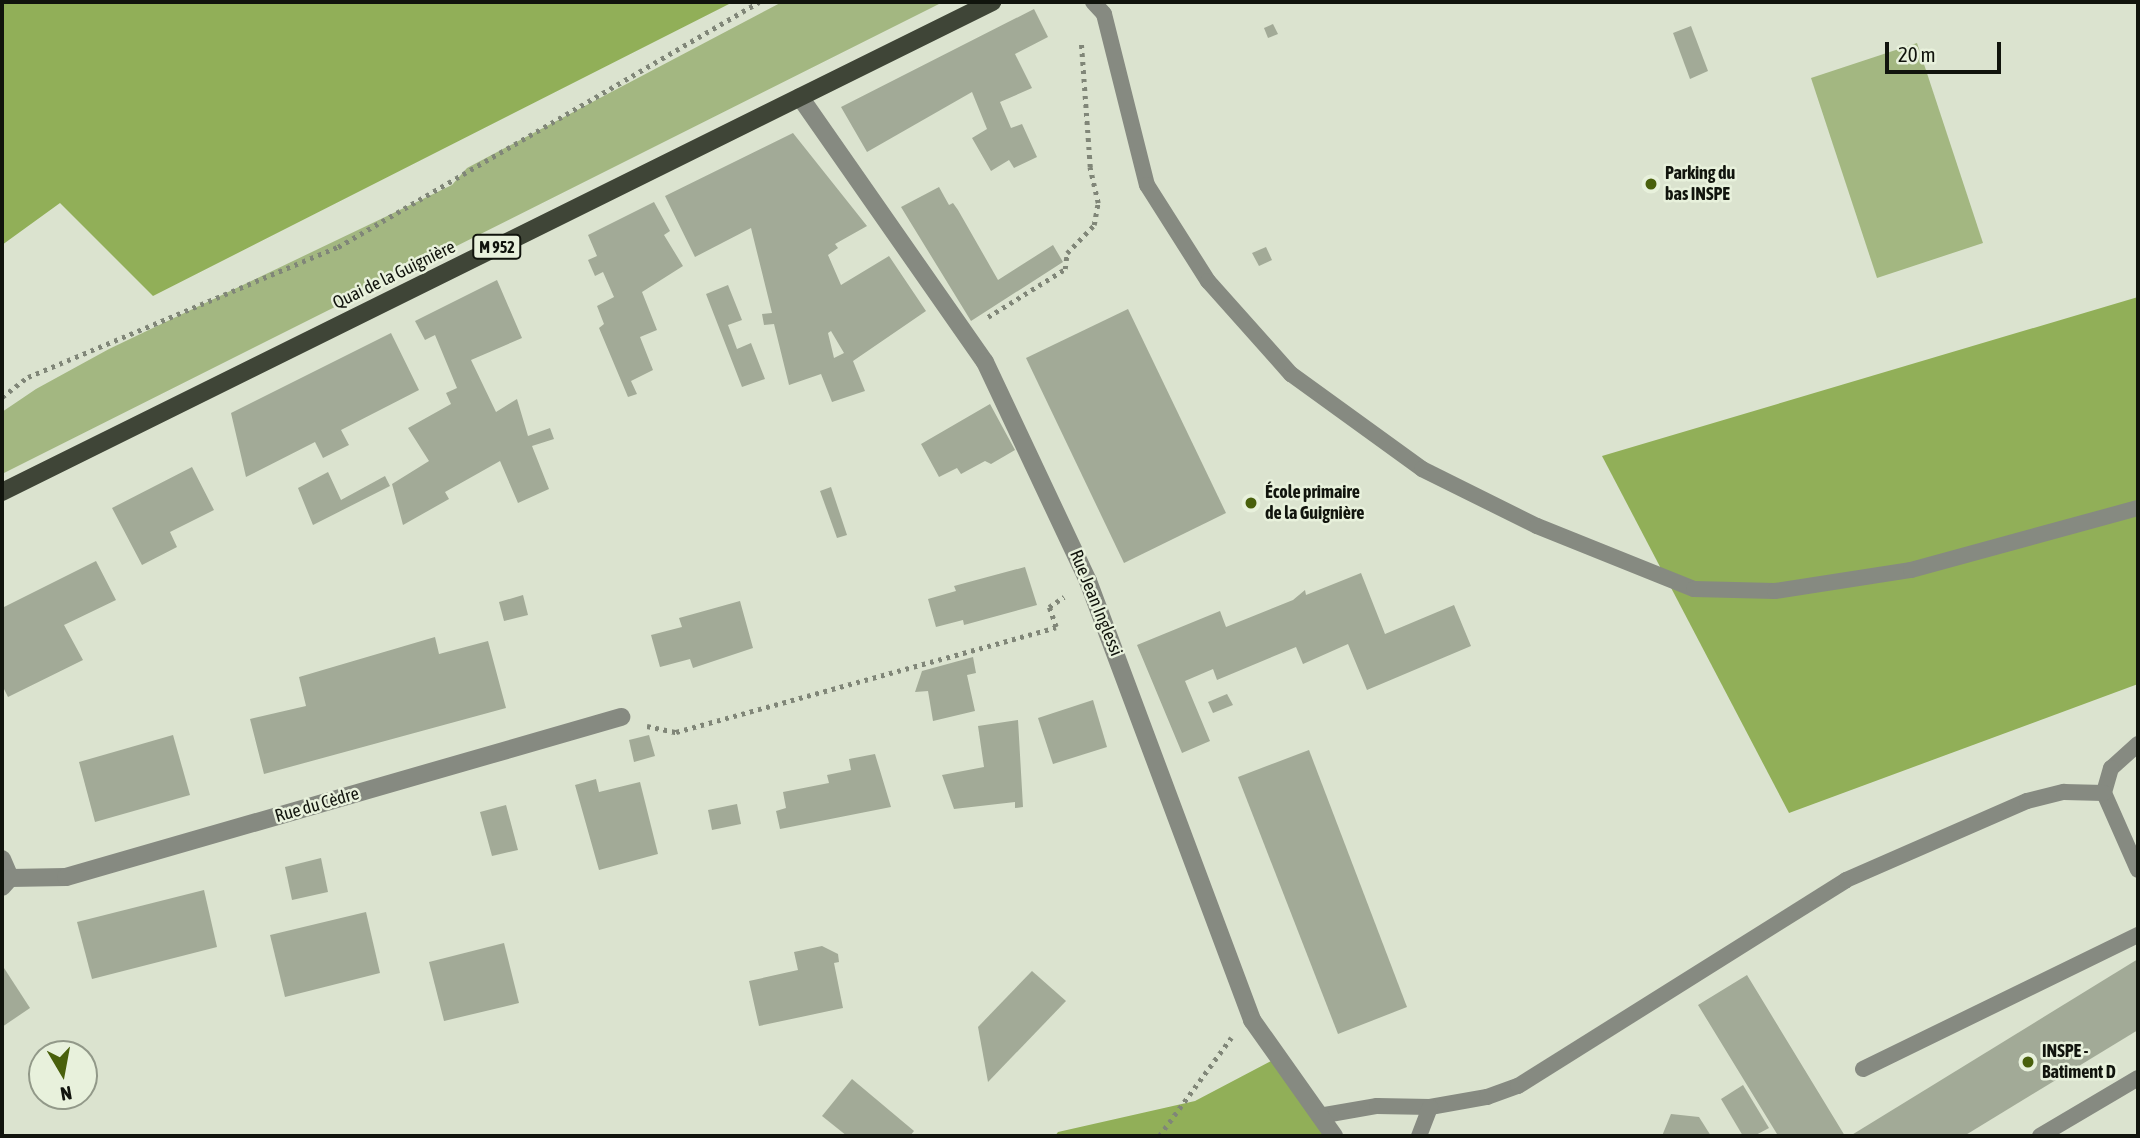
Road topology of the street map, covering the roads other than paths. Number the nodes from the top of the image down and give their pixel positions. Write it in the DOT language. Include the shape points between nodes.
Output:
graph roads {
  1 [pos="992,2"];
  2 [pos="1101,6"];
  3 [pos="800,97"];
  4 [pos="2,492"];
  5 [pos="2138,508"];
  6 [pos="621,717"];
  7 [pos="2138,744"];
  8 [pos="2104,793"];
  9 [pos="2,859"];
  10 [pos="2138,870"];
  11 [pos="6,882"];
  12 [pos="2138,935"];
  13 [pos="1863,1069"];
  14 [pos="2138,1078"];
  15 [pos="1430,1107"];
  16 [pos="1319,1116"];
  17 [pos="1334,1136"];
  18 [pos="1419,1136"];
  19 [pos="2040,1136"];
  1 -- 3 [label="main road, Quai de la Guignière / M 952"];
  2 -- 5 [label="lane" via="1147,186 1208,281 1291,374 1422,469 1537,526 1694,589 1775,591 1911,570"];
  3 -- 4 [label="main road, Quai de la Guignière / M 952"];
  3 -- 16 [label="street, Rue Jean Inglessi" via="963,332 1008,409 1088,581 1252,1020"];
  6 -- 11 [label="street, Rue du Cèdre" via="66,877"];
  7 -- 8 [label="lane" via="2111,768"];
  8 -- 10 [label="lane"];
  8 -- 15 [label="lane" via="2064,792 2026,801 1903,853 1846,880 1518,1086 1487,1097"];
  9 -- 11 [label="street"];
  12 -- 13 [label="lane"];
  14 -- 19 [label="lane"];
  15 -- 16 [label="lane" via="1377,1106"];
  15 -- 18 [label="lane"];
  16 -- 17 [label="street, Rue Jean Inglessi"];
}
